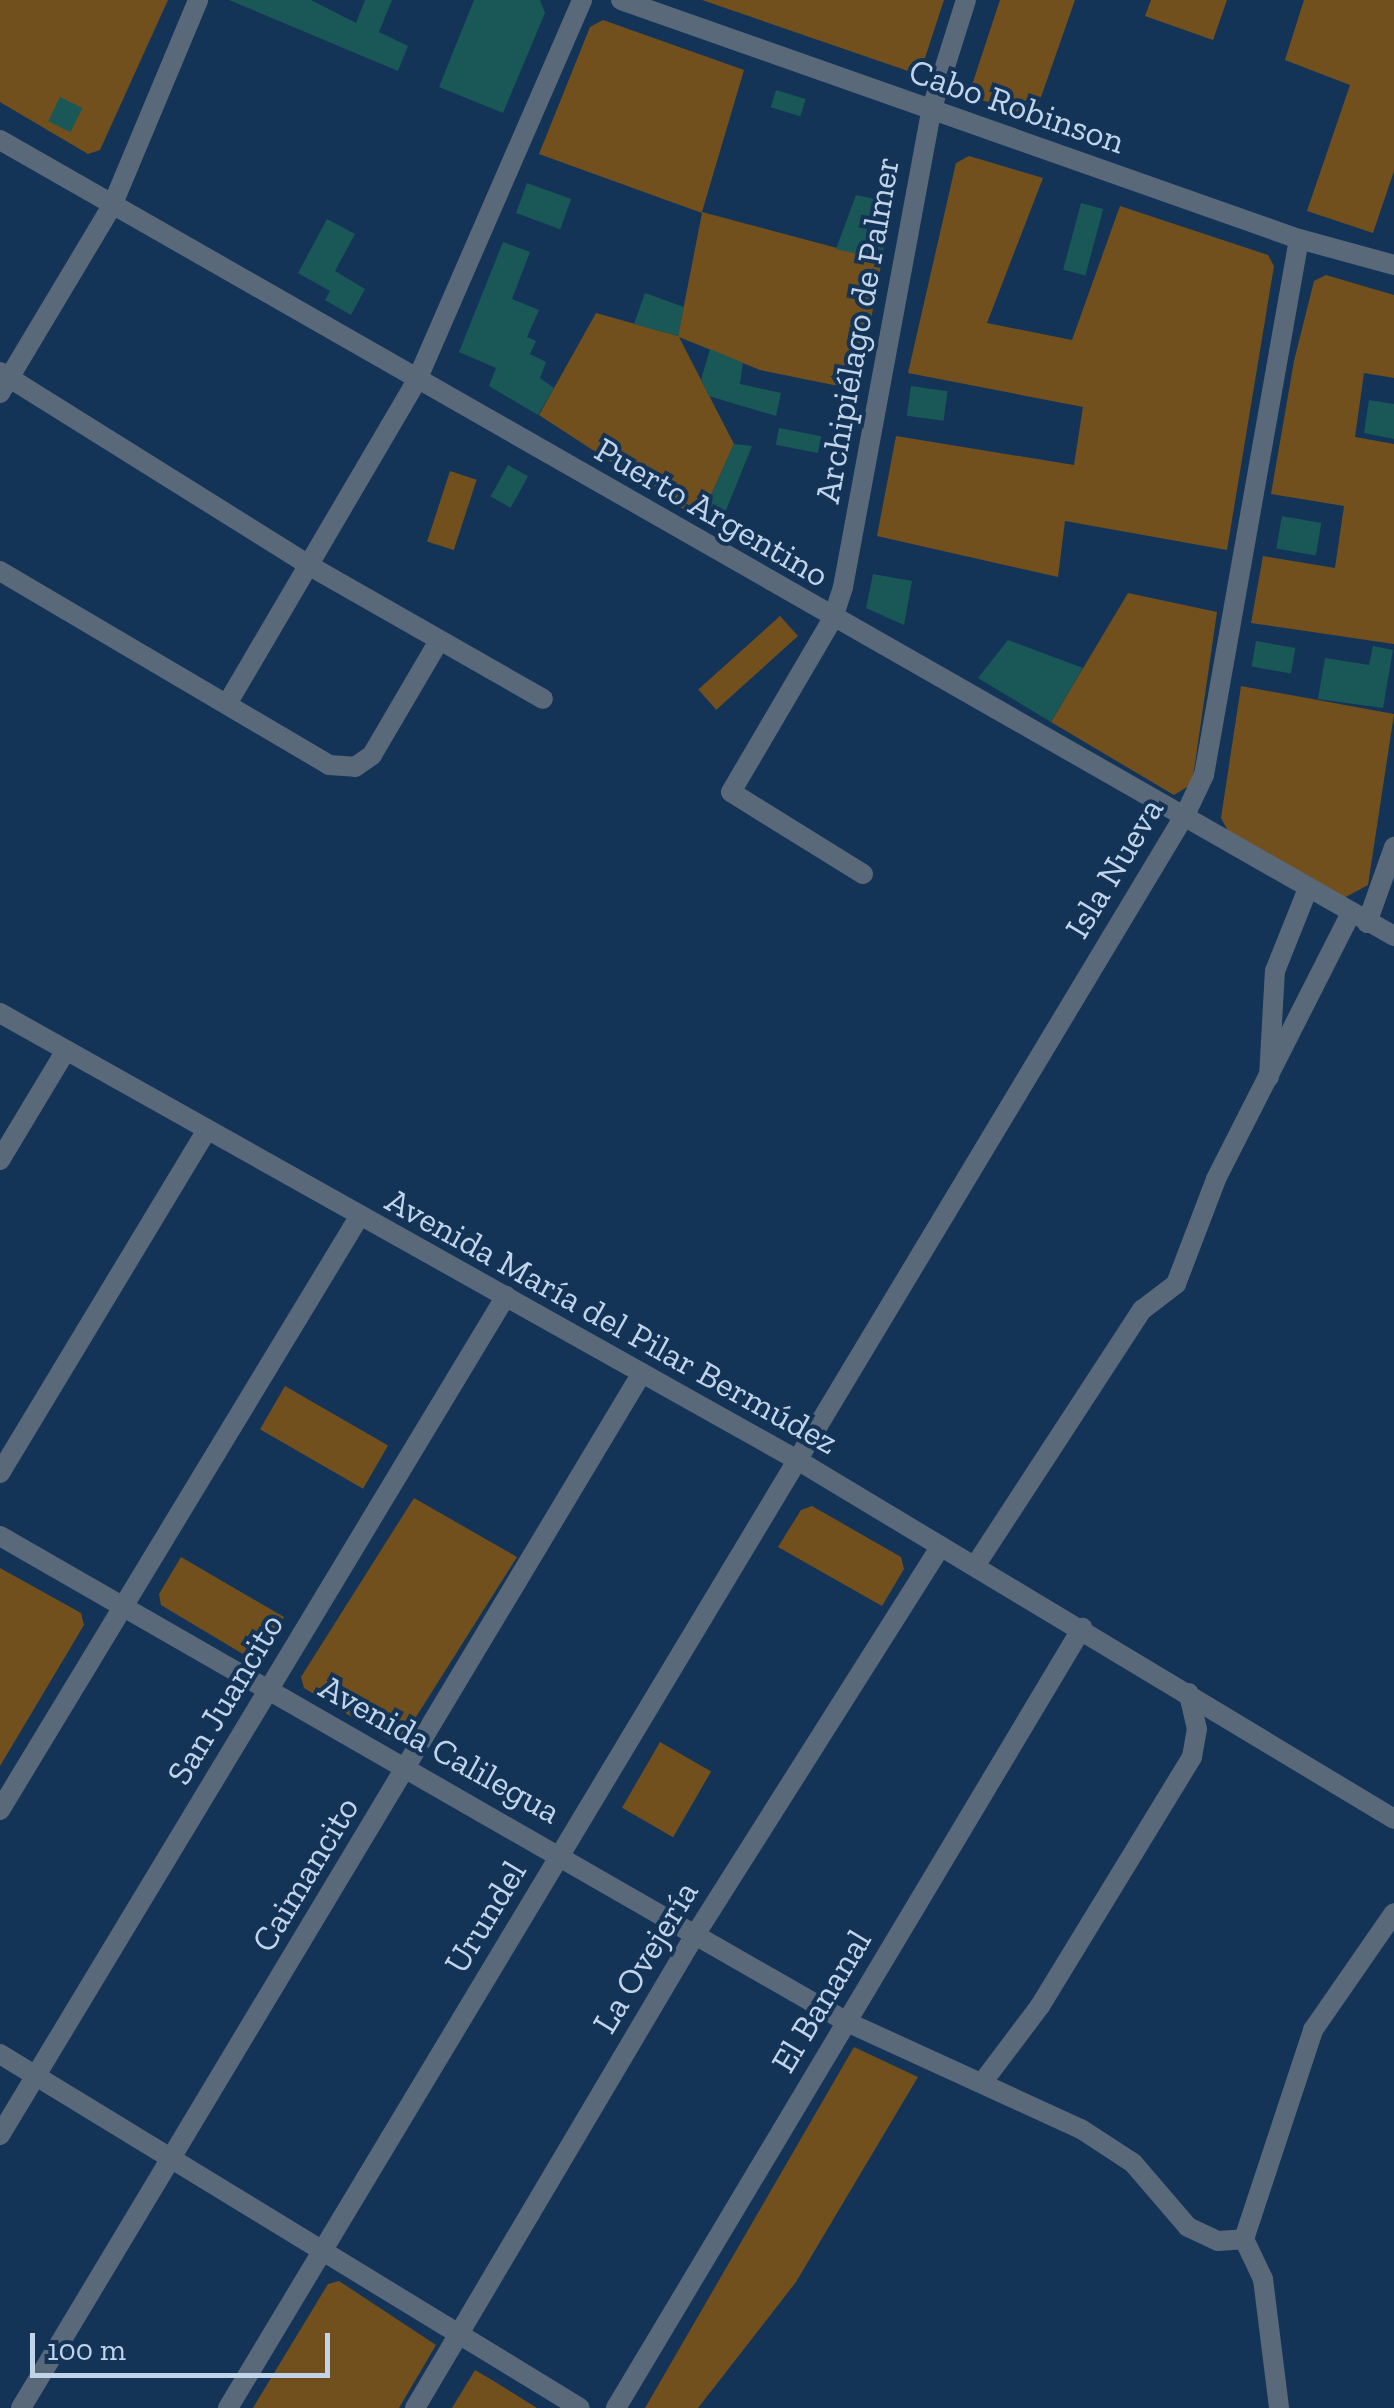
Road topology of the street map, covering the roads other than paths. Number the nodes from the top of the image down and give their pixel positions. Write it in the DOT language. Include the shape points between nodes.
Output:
graph roads {
  1 [pos="198,0"];
  2 [pos="582,0"];
  3 [pos="621,0"];
  4 [pos="966,0"];
  5 [pos="930,111"];
  6 [pos="0,140"];
  7 [pos="112,206"];
  8 [pos="1299,240"];
  9 [pos="1394,265"];
  10 [pos="417,380"];
  11 [pos="3,381"];
  12 [pos="310,566"];
  13 [pos="0,570"];
  14 [pos="833,618"];
  15 [pos="439,641"];
  16 [pos="543,698"];
  17 [pos="227,704"];
  18 [pos="1186,813"];
  19 [pos="1394,847"];
  20 [pos="863,874"];
  21 [pos="1306,891"];
  22 [pos="1359,918"];
  23 [pos="1394,936"];
  24 [pos="0,1013"];
  25 [pos="66,1050"];
  26 [pos="1269,1083"];
  27 [pos="207,1130"];
  28 [pos="0,1160"];
  29 [pos="359,1217"];
  30 [pos="506,1296"];
  31 [pos="642,1373"];
  32 [pos="800,1462"];
  33 [pos="0,1472"];
  34 [pos="0,1536"];
  35 [pos="941,1546"];
  36 [pos="975,1566"];
  37 [pos="123,1607"];
  38 [pos="1082,1628"];
  39 [pos="269,1689"];
  40 [pos="1189,1694"];
  41 [pos="406,1769"];
  42 [pos="0,1810"];
  43 [pos="1394,1819"];
  44 [pos="561,1854"];
  45 [pos="1394,1913"];
  46 [pos="695,1935"];
  47 [pos="846,2022"];
  48 [pos="0,2054"];
  49 [pos="36,2075"];
  50 [pos="985,2079"];
  51 [pos="0,2136"];
  52 [pos="172,2158"];
  53 [pos="1244,2240"];
  54 [pos="320,2249"];
  55 [pos="459,2334"];
  56 [pos="21,2408"];
  57 [pos="228,2408"];
  58 [pos="415,2408"];
  59 [pos="580,2408"];
  60 [pos="616,2408"];
  61 [pos="1279,2408"];
  1 -- 7 [label="street"];
  2 -- 10 [label="street"];
  3 -- 5 [label="street, Cabo Robinson"];
  4 -- 5 [label="street, Archipiélago de Palmer"];
  5 -- 8 [label="street, Cabo Robinson"];
  5 -- 14 [label="street, Archipiélago de Palmer"];
  6 -- 7 [label="street, Puerto Argentino"];
  7 -- 10 [label="street, Puerto Argentino"];
  7 -- 11 [label="street"];
  8 -- 9 [label="street, Cabo Robinson"];
  8 -- 18 [label="street, Isla Nueva" via="1204,776"];
  10 -- 12 [label="street"];
  10 -- 14 [label="street, Puerto Argentino"];
  11 -- 12 [label="street"];
  12 -- 15 [label="street"];
  12 -- 17 [label="street"];
  13 -- 17 [label="street"];
  14 -- 18 [label="street, Puerto Argentino"];
  14 -- 20 [label="street, Archipiélago de Palmer" via="730,792"];
  15 -- 16 [label="street"];
  15 -- 17 [label="street" via="372,754 355,767 329,765"];
  18 -- 21 [label="street, Puerto Argentino"];
  18 -- 32 [label="street, Isla Nueva"];
  19 -- 22 [label="street"];
  21 -- 22 [label="street, Puerto Argentino"];
  21 -- 26 [label="street" via="1275,971"];
  22 -- 23 [label="street, Puerto Argentino"];
  22 -- 26 [label="street"];
  24 -- 25 [label="street, Avenida María del Pilar Bermúdez"];
  25 -- 27 [label="street, Avenida María del Pilar Bermúdez"];
  25 -- 28 [label="street"];
  26 -- 36 [label="street" via="1216,1180 1176,1284 1142,1310"];
  27 -- 29 [label="street, Avenida María del Pilar Bermúdez"];
  27 -- 33 [label="street"];
  29 -- 30 [label="street, Avenida María del Pilar Bermúdez"];
  29 -- 37 [label="street"];
  30 -- 31 [label="street, Avenida María del Pilar Bermúdez"];
  30 -- 39 [label="street, San Juancito"];
  31 -- 32 [label="street, Avenida María del Pilar Bermúdez"];
  31 -- 41 [label="street, Caimancito"];
  32 -- 35 [label="street, Avenida María del Pilar Bermúdez"];
  32 -- 44 [label="street, Urundel"];
  34 -- 37 [label="street, Avenida Calilegua"];
  35 -- 36 [label="street, Avenida María del Pilar Bermúdez"];
  35 -- 46 [label="street, La Ovejería"];
  36 -- 38 [label="street, Avenida María del Pilar Bermúdez"];
  37 -- 39 [label="street, Avenida Calilegua"];
  37 -- 42 [label="street"];
  38 -- 40 [label="street, Avenida María del Pilar Bermúdez"];
  38 -- 47 [label="street, El Bananal"];
  39 -- 41 [label="street, Avenida Calilegua"];
  39 -- 49 [label="street, San Juancito"];
  40 -- 43 [label="street, Avenida María del Pilar Bermúdez"];
  40 -- 50 [label="street" via="1197,1729 1192,1757 1040,2006"];
  41 -- 44 [label="street, Avenida Calilegua"];
  41 -- 52 [label="street, Caimancito"];
  44 -- 46 [label="street, Avenida Calilegua"];
  44 -- 54 [label="street, Urundel"];
  45 -- 53 [label="street" via="1313,2030"];
  46 -- 47 [label="street, Avenida Calilegua"];
  46 -- 55 [label="street, La Ovejería"];
  47 -- 50 [label="street, Avenida Calilegua"];
  47 -- 60 [label="street, El Bananal"];
  48 -- 49 [label="street"];
  49 -- 51 [label="street, San Juancito"];
  49 -- 52 [label="street"];
  50 -- 53 [label="street, Avenida Calilegua" via="1132,2164 1188,2227 1218,2242"];
  52 -- 54 [label="street"];
  52 -- 56 [label="street, Caimancito"];
  53 -- 61 [label="street" via="1263,2279"];
  54 -- 55 [label="street"];
  54 -- 57 [label="street, Urundel"];
  55 -- 58 [label="street, La Ovejería"];
  55 -- 59 [label="street"];
}
